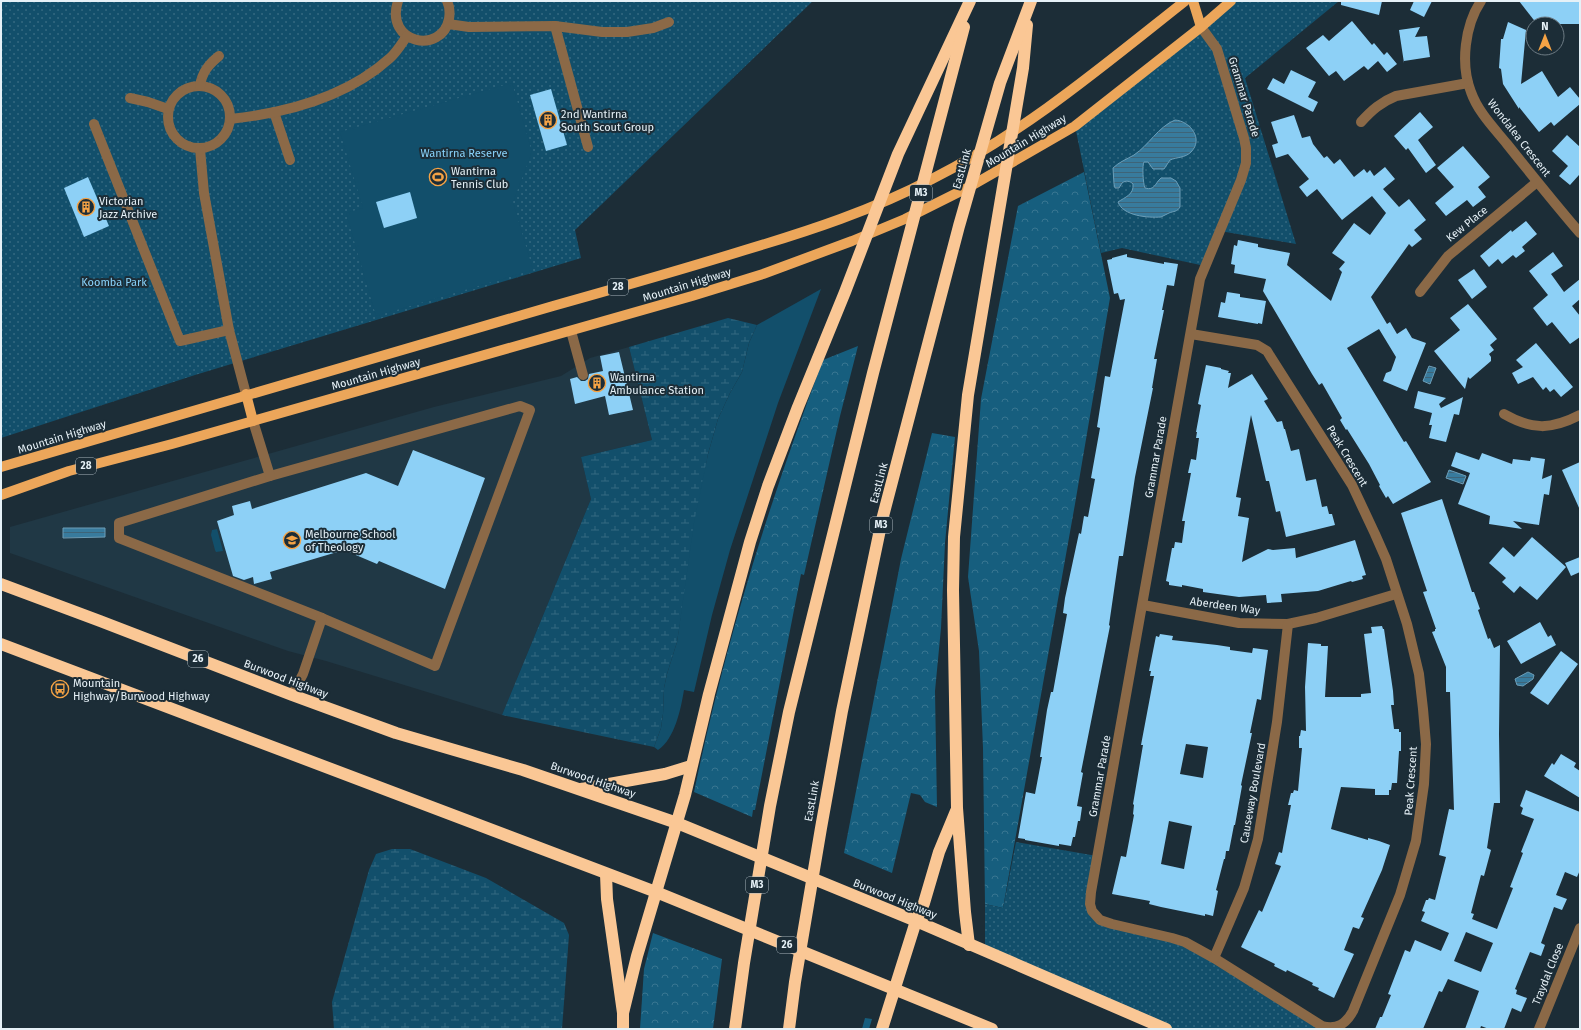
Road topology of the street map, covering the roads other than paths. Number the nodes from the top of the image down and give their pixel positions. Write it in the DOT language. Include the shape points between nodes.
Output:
graph roads {
  1 [pos="398,1"];
  2 [pos="447,1"];
  3 [pos="971,1"];
  4 [pos="1185,1"];
  5 [pos="1193,1"];
  6 [pos="1231,1"];
  7 [pos="1481,1"];
  8 [pos="1030,5"];
  9 [pos="669,22"];
  10 [pos="448,24"];
  11 [pos="555,26"];
  12 [pos="1201,27"];
  13 [pos="406,36"];
  14 [pos="219,56"];
  15 [pos="1468,83"];
  16 [pos="200,86"];
  17 [pos="130,98"];
  18 [pos="168,109"];
  19 [pos="274,112"];
  20 [pos="230,119"];
  21 [pos="1361,122"];
  22 [pos="94,124"];
  23 [pos="588,147"];
  24 [pos="200,149"];
  25 [pos="290,160"];
  26 [pos="1537,182"];
  27 [pos="1580,233"];
  28 [pos="1420,292"];
  29 [pos="229,330"];
  30 [pos="571,331"];
  31 [pos="1190,334"];
  32 [pos="583,375"];
  33 [pos="246,394"];
  34 [pos="1504,414"];
  35 [pos="1580,415"];
  36 [pos="253,421"];
  37 [pos="1,467"];
  38 [pos="270,476"];
  39 [pos="1,495"];
  40 [pos="1,584"];
  41 [pos="1396,594"];
  42 [pos="1143,606"];
  43 [pos="322,618"];
  44 [pos="1288,624"];
  45 [pos="1,644"];
  46 [pos="292,696"];
  47 [pos="691,766"];
  48 [pos="580,790"];
  49 [pos="957,808"];
  50 [pos="677,824"];
  51 [pos="606,874"];
  52 [pos="656,892"];
  53 [pos="1090,904"];
  54 [pos="916,921"];
  55 [pos="1580,928"];
  56 [pos="969,945"];
  57 [pos="1214,958"];
  58 [pos="895,990"];
  59 [pos="623,1013"];
  60 [pos="623,1029"];
  61 [pos="735,1029"];
  62 [pos="789,1029"];
  63 [pos="882,1029"];
  64 [pos="992,1029"];
  65 [pos="1166,1029"];
  66 [pos="1539,1029"];
  1 -- 13 [label="street" via="396,20"];
  2 -- 10 [label="street" via="450,12"];
  3 -- 47 [label="highway" via="898,154 793,420 750,542"];
  3 -- 61 [label="highway, M3" via="789,712 770,806"];
  4 -- 33 [label="main road, Mountain Highway / 28" via="1006,137 932,179 869,208 808,231 722,257"];
  5 -- 12 [label="main road"];
  6 -- 12 [label="main road, Mountain Highway / 28"];
  7 -- 15 [label="street, Wondalea Crescent" via="1466,45"];
  8 -- 49 [label="highway" via="1023,68 968,395 954,537"];
  8 -- 62 [label="highway, EastLink / M3" via="1000,83 959,226 882,520 820,828"];
  9 -- 11 [label="street" via="653,28 627,32 602,32"];
  10 -- 11 [label="street" via="469,27"];
  10 -- 13 [label="street" via="435,38 416,40"];
  11 -- 23 [label="street"];
  12 -- 30 [label="main road, Mountain Highway / 28" via="1074,126 971,186 905,219 763,274"];
  12 -- 31 [label="street, Grammar Parade" via="1217,49 1244,138 1246,163 1200,279"];
  13 -- 19 [label="street" via="392,57 373,72 310,103"];
  14 -- 16 [label="street" via="210,63 202,75"];
  15 -- 21 [label="street" via="1396,96 1380,103"];
  15 -- 26 [label="street, Wondalea Crescent" via="1483,115"];
  16 -- 18 [label="street" via="180,91"];
  16 -- 20 [label="street" via="220,94 226,102"];
  17 -- 18 [label="street"];
  18 -- 24 [label="street" via="168,124 179,143 189,148"];
  19 -- 20 [label="street"];
  19 -- 25 [label="street"];
  20 -- 24 [label="street" via="228,130 221,139 213,146"];
  22 -- 29 [label="street" via="180,341"];
  24 -- 29 [label="street" via="204,193"];
  26 -- 27 [label="street, Wondalea Crescent"];
  26 -- 28 [label="street, Kew Place" via="1448,256"];
  29 -- 33 [label="street"];
  30 -- 32 [label="street"];
  30 -- 36 [label="main road, Mountain Highway / 28"];
  31 -- 41 [label="street, Peak Crescent" via="1257,345 1267,351 1352,485 1386,559"];
  31 -- 42 [label="street, Grammar Parade"];
  33 -- 36 [label="main road"];
  33 -- 37 [label="main road, Mountain Highway / 28"];
  34 -- 35 [label="street" via="1519,423 1539,426 1562,423"];
  36 -- 38 [label="street"];
  36 -- 39 [label="main road, Mountain Highway / 28" via="68,471"];
  38 -- 43 [label="street" via="119,523 119,538"];
  38 -- 43 [label="street" via="520,406 530,410 435,666"];
  40 -- 46 [label="highway, Burwood Highway / 26"];
  41 -- 44 [label="street, Aberdeen Way"];
  41 -- 57 [label="street, Peak Crescent" via="1412,642 1423,710 1426,744 1422,805 1407,875 1353,1011 1339,1026 1322,1026"];
  42 -- 44 [label="street, Aberdeen Way" via="1240,623"];
  42 -- 53 [label="street, Grammar Parade"];
  43 -- 46 [label="street" via="303,674"];
  44 -- 57 [label="street, Causeway Boulevard" via="1277,722 1258,839 1244,888"];
  45 -- 51 [label="highway, 26"];
  46 -- 48 [label="highway, Burwood Highway / 26" via="396,733 523,770"];
  47 -- 48 [label="highway" via="665,774"];
  47 -- 50 [label="highway"];
  48 -- 50 [label="highway, Burwood Highway / 26"];
  49 -- 54 [label="highway"];
  49 -- 56 [label="highway"];
  50 -- 52 [label="highway"];
  50 -- 54 [label="highway, Burwood Highway / 26"];
  51 -- 52 [label="highway, 26"];
  51 -- 59 [label="highway" via="607,899"];
  52 -- 58 [label="highway, 26"];
  52 -- 59 [label="highway"];
  53 -- 57 [label="street, Peak Crescent" via="1100,920 1178,940"];
  54 -- 56 [label="highway, Burwood Highway / 26"];
  54 -- 58 [label="highway"];
  55 -- 66 [label="street, Traydal Close"];
  56 -- 65 [label="highway, Burwood Highway / 26"];
  58 -- 63 [label="highway"];
  58 -- 64 [label="highway, 26"];
  59 -- 60 [label="highway"];
}
